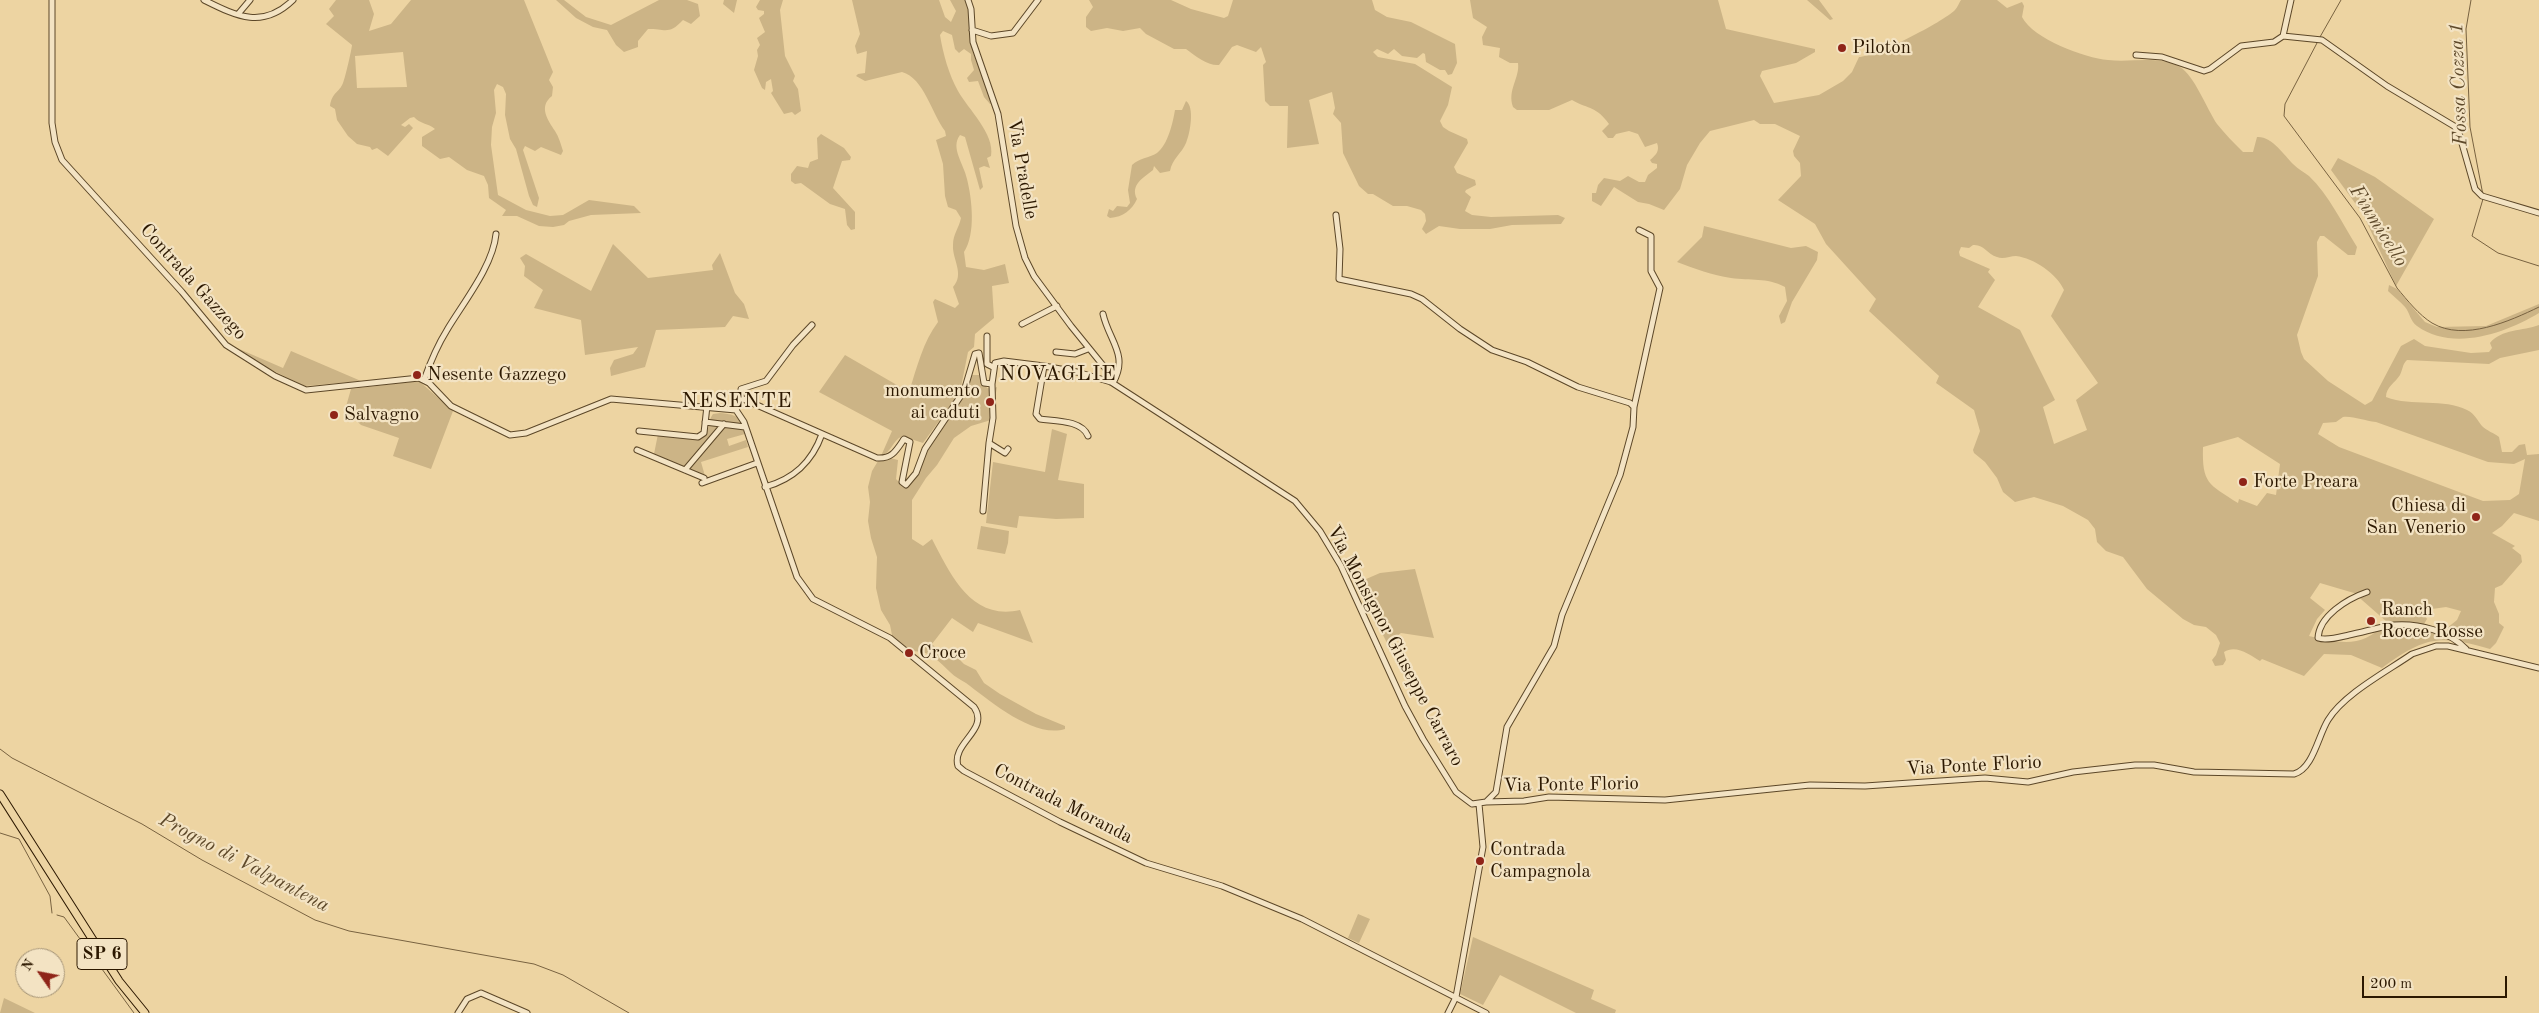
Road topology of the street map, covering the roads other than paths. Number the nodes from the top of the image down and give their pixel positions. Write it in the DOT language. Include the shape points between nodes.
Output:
graph roads {
  1 [pos="52,0"];
  2 [pos="204,0"];
  3 [pos="250,0"];
  4 [pos="293,0"];
  5 [pos="968,0"];
  6 [pos="1038,0"];
  7 [pos="2291,0"];
  8 [pos="239,13"];
  9 [pos="972,30"];
  10 [pos="2283,36"];
  11 [pos="2136,55"];
  12 [pos="2539,213"];
  13 [pos="1336,214"];
  14 [pos="1639,230"];
  15 [pos="496,234"];
  16 [pos="1057,306"];
  17 [pos="1103,314"];
  18 [pos="1022,324"];
  19 [pos="812,325"];
  20 [pos="988,336"];
  21 [pos="1088,349"];
  22 [pos="1056,352"];
  23 [pos="1044,366"];
  24 [pos="993,367"];
  25 [pos="424,380"];
  26 [pos="1112,382"];
  27 [pos="992,384"];
  28 [pos="741,398"];
  29 [pos="707,406"];
  30 [pos="1634,407"];
  31 [pos="736,410"];
  32 [pos="706,422"];
  33 [pos="724,424"];
  34 [pos="745,427"];
  35 [pos="639,431"];
  36 [pos="822,434"];
  37 [pos="1088,436"];
  38 [pos="989,443"];
  39 [pos="1008,449"];
  40 [pos="637,450"];
  41 [pos="757,463"];
  42 [pos="685,470"];
  43 [pos="765,487"];
  44 [pos="983,511"];
  45 [pos="2367,592"];
  46 [pos="2466,650"];
  47 [pos="2539,668"];
  48 [pos="0,794"];
  49 [pos="1486,802"];
  50 [pos="1479,804"];
  51 [pos="1456,997"];
  52 [pos="142,1010"];
  53 [pos="458,1013"];
  54 [pos="527,1013"];
  55 [pos="1448,1013"];
  56 [pos="1486,1013"];
  1 -- 25 [label="street, Contrada Gazzego" via="52,123 64,164 226,345 289,384 314,390 415,378"];
  2 -- 8 [label="street"];
  3 -- 8 [label="street"];
  4 -- 8 [label="street" via="266,18 256,19"];
  5 -- 9 [label="street, Via Pradelle"];
  6 -- 9 [label="street" via="1013,33 991,36"];
  7 -- 10 [label="street"];
  9 -- 16 [label="street, Via Pradelle" via="973,42 998,114 1020,241 1034,276"];
  10 -- 11 [label="street" via="2274,42 2244,44 2204,71 2162,57"];
  10 -- 12 [label="street" via="2322,40 2387,86 2445,120 2459,133 2475,189 2482,196"];
  13 -- 30 [label="street" via="1339,279 1411,294 1492,350"];
  14 -- 30 [label="street" via="1651,235 1651,271 1660,288"];
  15 -- 25 [label="street" via="487,264 446,332"];
  16 -- 18 [label="street"];
  16 -- 21 [label="street, Via Pradelle"];
  17 -- 26 [label="street" via="1120,355 1120,371"];
  19 -- 28 [label="street" via="793,344 766,381 741,389"];
  20 -- 24 [label="street" via="987,364"];
  21 -- 22 [label="street" via="1075,354"];
  21 -- 26 [label="street, Via Pradelle" via="1110,374"];
  23 -- 24 [label="street" via="1004,361 995,363"];
  23 -- 26 [label="street"];
  23 -- 37 [label="street" via="1036,414 1040,419 1080,426"];
  24 -- 27 [label="street"];
  25 -- 29 [label="street" via="451,406 515,436 611,399"];
  26 -- 50 [label="street, Via Monsignor Giuseppe Carraro" via="1281,490 1308,516 1341,566 1423,738 1456,792 1466,801"];
  27 -- 36 [label="street" via="984,383 982,359 979,353 975,354 964,391 924,449 916,473 906,485 902,482 910,442 907,440 904,439 895,453 887,458 877,458"];
  27 -- 38 [label="street" via="993,418"];
  28 -- 31 [label="street"];
  28 -- 36 [label="street"];
  29 -- 31 [label="street"];
  29 -- 32 [label="street"];
  30 -- 49 [label="street" via="1632,435 1612,497 1562,615 1549,657 1510,719 1496,792"];
  31 -- 34 [label="street"];
  32 -- 33 [label="street"];
  32 -- 35 [label="street" via="704,433 698,437"];
  33 -- 34 [label="street"];
  33 -- 42 [label="street"];
  34 -- 41 [label="street"];
  36 -- 43 [label="street" via="818,446 799,471"];
  38 -- 39 [label="street" via="1005,454"];
  38 -- 44 [label="street"];
  40 -- 42 [label="street"];
  41 -- 42 [label="street" via="703,481"];
  41 -- 43 [label="street"];
  43 -- 51 [label="street, Contrada Moranda" via="797,576 813,599 890,638 974,707 978,713 977,725 958,754 958,766 964,771 1146,863 1222,886 1278,908"];
  45 -- 46 [label="street, Via Ponte Florio" via="2353,597 2323,620 2318,638 2337,638 2396,625 2432,629"];
  46 -- 47 [label="street, Via Ponte Florio"];
  46 -- 49 [label="street, Via Ponte Florio" via="2442,646 2423,649 2375,680 2332,714 2304,768 2294,774 2194,772 2135,765 2073,772 2028,782 1985,778 1865,786 1810,784 1666,800 1549,797"];
  48 -- 52 [label="highway, SP 6" via="66,900"];
  49 -- 50 [label="street"];
  50 -- 51 [label="street" via="1483,847"];
  51 -- 55 [label="street"];
  51 -- 56 [label="street, Contrada Moranda"];
  53 -- 54 [label="street" via="468,999 481,993"];
}
